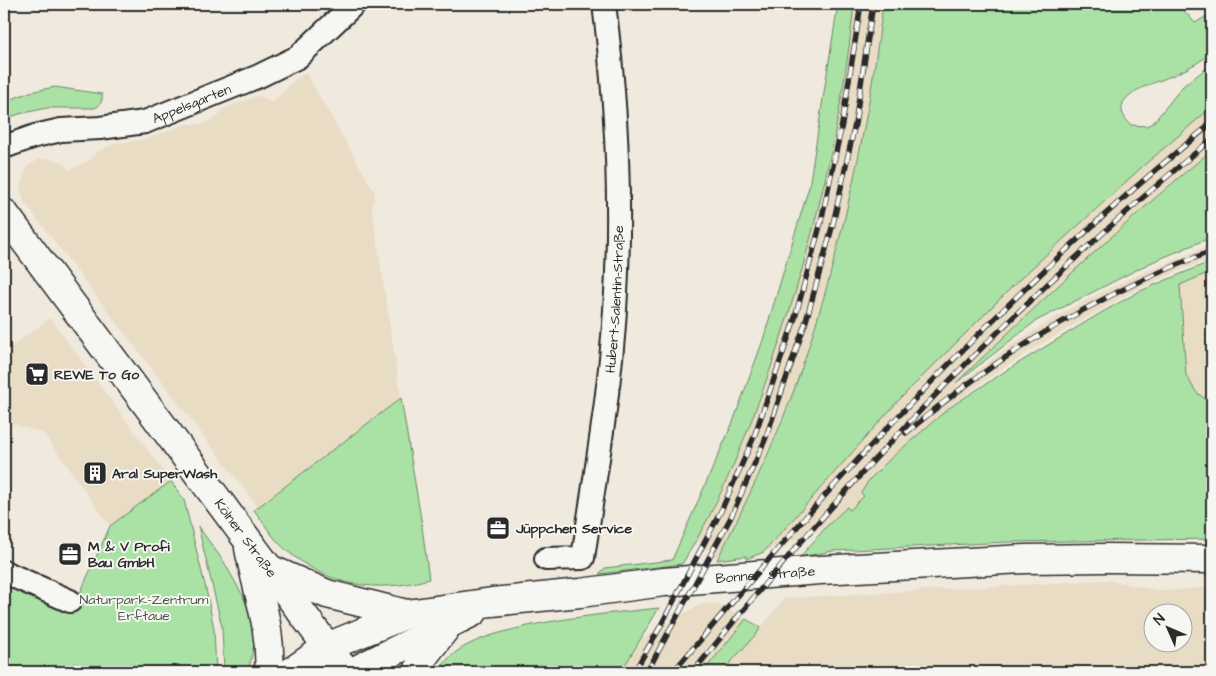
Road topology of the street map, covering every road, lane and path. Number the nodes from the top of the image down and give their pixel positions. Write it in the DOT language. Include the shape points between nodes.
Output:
graph roads {
  1 [pos="354,4"];
  2 [pos="604,4"];
  3 [pos="4,146"];
  4 [pos="4,213"];
  5 [pos="247,540"];
  6 [pos="546,559"];
  7 [pos="1212,559"];
  8 [pos="268,568"];
  9 [pos="4,572"];
  10 [pos="70,601"];
  11 [pos="492,602"];
  12 [pos="407,614"];
  13 [pos="449,624"];
  14 [pos="327,647"];
  15 [pos="269,672"];
  16 [pos="291,672"];
  17 [pos="346,672"];
  18 [pos="352,672"];
  19 [pos="418,672"];
  1 -- 3 [label="street, Appelsgarten" via="298,57 259,76 145,122 61,130"];
  2 -- 6 [label="street, Hubert-Salentin-Straße" via="618,170 618,254 609,374 583,558"];
  4 -- 5 [label="main road, Kölner Straße"];
  5 -- 8 [label="main road, Kölner Straße"];
  5 -- 15 [label="main road" via="268,629"];
  7 -- 11 [label="main road, Bonner Straße" via="1033,559 820,570 664,582"];
  8 -- 12 [label="main road" via="327,594"];
  8 -- 14 [label="main road, Kölner Straße"];
  9 -- 10 [label="street"];
  11 -- 12 [label="main road, Bonner Straße"];
  11 -- 13 [label="main road"];
  12 -- 14 [label="main road, Bonner Straße"];
  13 -- 18 [label="main road"];
  13 -- 19 [label="main road" via="423,656"];
  14 -- 16 [label="main road"];
  14 -- 17 [label="main road, Kölner Straße"];
}
